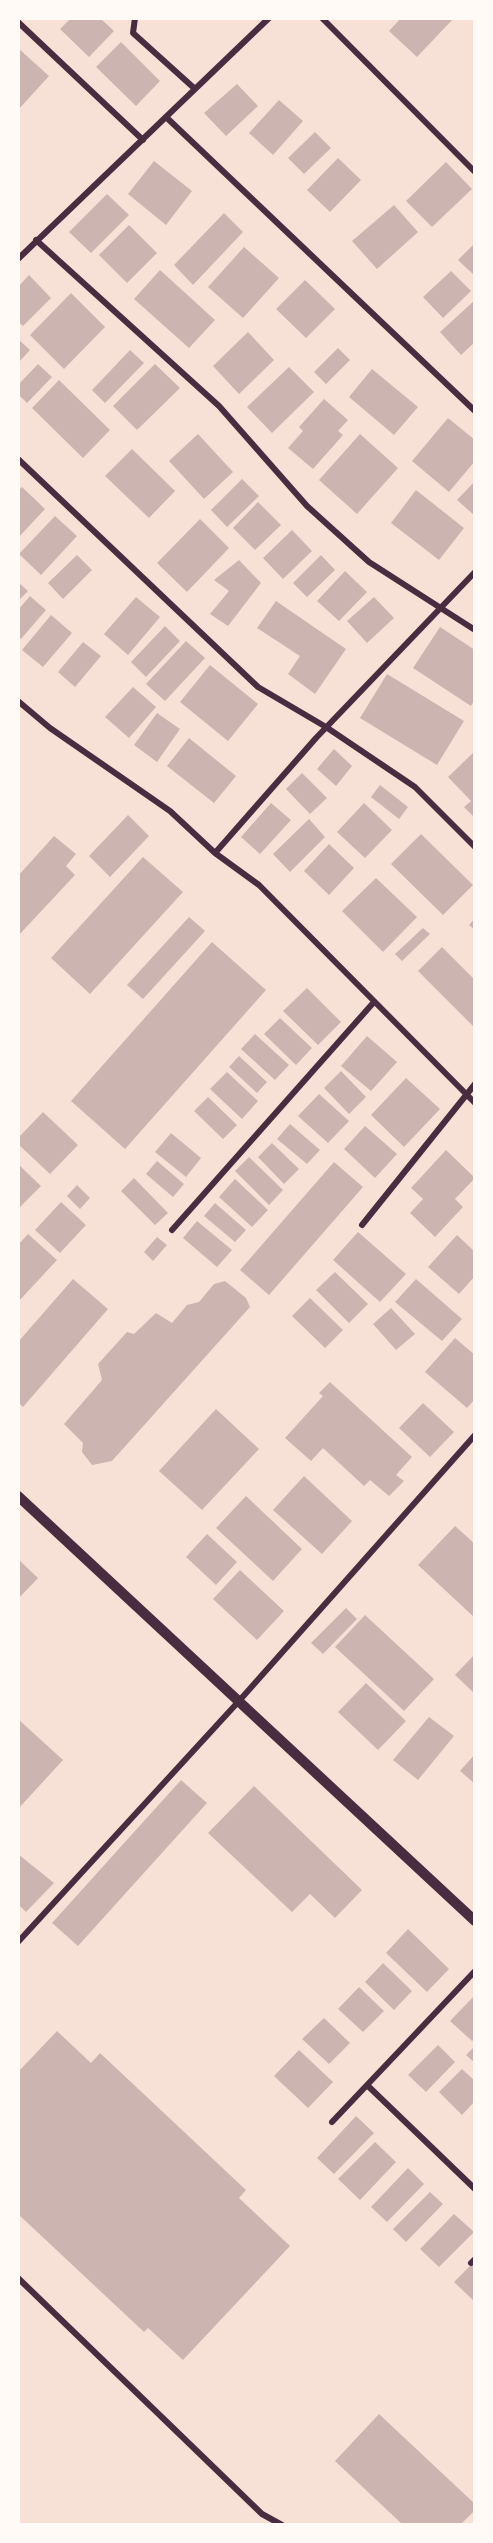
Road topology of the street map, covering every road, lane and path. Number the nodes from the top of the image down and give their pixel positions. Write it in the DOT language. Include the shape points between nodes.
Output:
graph roads {
  1 [pos="135,18"];
  2 [pos="269,18"];
  3 [pos="322,18"];
  4 [pos="18,22"];
  5 [pos="194,88"];
  6 [pos="166,117"];
  7 [pos="143,140"];
  8 [pos="475,172"];
  9 [pos="36,240"];
  10 [pos="18,259"];
  11 [pos="475,411"];
  12 [pos="18,459"];
  13 [pos="475,572"];
  14 [pos="441,608"];
  15 [pos="475,630"];
  16 [pos="18,701"];
  17 [pos="326,727"];
  18 [pos="475,847"];
  19 [pos="215,853"];
  20 [pos="374,1002"];
  21 [pos="475,1084"];
  22 [pos="466,1093"];
  23 [pos="475,1103"];
  24 [pos="362,1225"];
  25 [pos="172,1230"];
  26 [pos="475,1436"];
  27 [pos="18,1496"];
  28 [pos="239,1701"];
  29 [pos="475,1921"];
  30 [pos="18,1942"];
  31 [pos="475,1971"];
  32 [pos="367,2085"];
  33 [pos="332,2122"];
  34 [pos="475,2189"];
  35 [pos="18,2278"];
  36 [pos="282,2525"];
  1 -- 5 [label="street" via="133,33"];
  2 -- 5 [label="street"];
  3 -- 8 [label="street"];
  4 -- 7 [label="street"];
  5 -- 6 [label="street"];
  6 -- 7 [label="street"];
  6 -- 11 [label="street"];
  7 -- 9 [label="street"];
  9 -- 10 [label="street"];
  9 -- 14 [label="street" via="219,406 307,506 369,562"];
  12 -- 17 [label="street" via="258,687"];
  13 -- 14 [label="street"];
  14 -- 15 [label="street"];
  14 -- 17 [label="street"];
  16 -- 19 [label="street" via="50,728 170,811"];
  17 -- 18 [label="street" via="415,787"];
  17 -- 19 [label="street"];
  19 -- 20 [label="street" via="259,885"];
  20 -- 22 [label="street"];
  20 -- 25 [label="street"];
  21 -- 22 [label="street"];
  22 -- 23 [label="street"];
  22 -- 24 [label="street"];
  26 -- 28 [label="street"];
  27 -- 28 [label="street"];
  28 -- 29 [label="street"];
  28 -- 30 [label="street"];
  31 -- 32 [label="street"];
  32 -- 33 [label="street"];
  32 -- 34 [label="street"];
  35 -- 36 [label="street" via="262,2514"];
}
